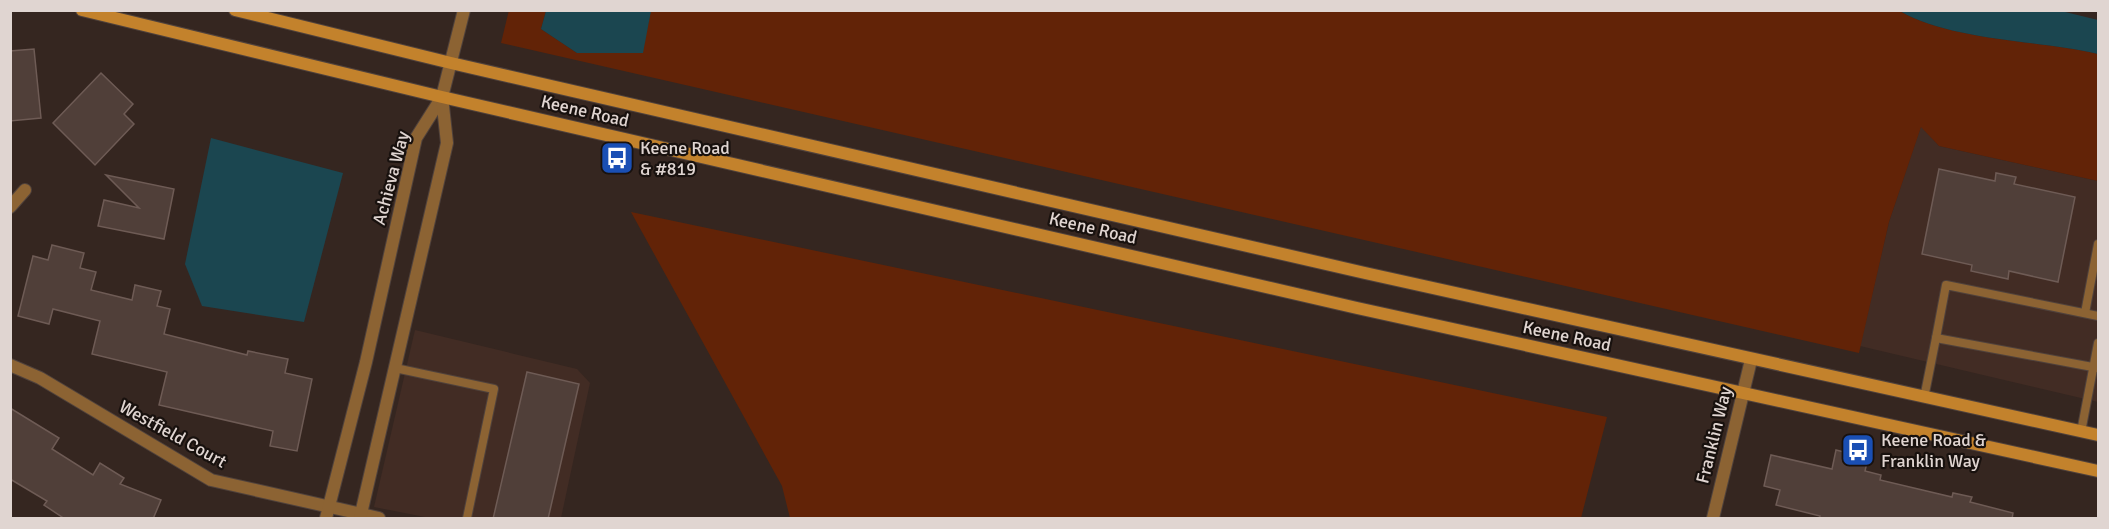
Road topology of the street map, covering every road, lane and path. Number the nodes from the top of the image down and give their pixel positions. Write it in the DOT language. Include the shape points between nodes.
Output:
graph roads {
  1 [pos="82,10"];
  2 [pos="235,10"];
  3 [pos="464,10"];
  4 [pos="451,63"];
  5 [pos="442,97"];
  6 [pos="25,190"];
  7 [pos="10,207"];
  8 [pos="2098,244"];
  9 [pos="2085,314"];
  10 [pos="2098,316"];
  11 [pos="1936,338"];
  12 [pos="2098,343"];
  13 [pos="1751,360"];
  14 [pos="10,365"];
  15 [pos="395,368"];
  16 [pos="2096,368"];
  17 [pos="1743,393"];
  18 [pos="1924,398"];
  19 [pos="2081,432"];
  20 [pos="2098,435"];
  21 [pos="2098,471"];
  22 [pos="327,513"];
  23 [pos="360,517"];
  24 [pos="379,519"];
  25 [pos="467,519"];
  26 [pos="1713,519"];
  1 -- 5 [label="main road, Keene Road"];
  2 -- 4 [label="main road, Keene Road"];
  3 -- 4 [label="street"];
  4 -- 5 [label="street"];
  4 -- 13 [label="main road, Keene Road"];
  5 -- 15 [label="street" via="447,143"];
  5 -- 17 [label="main road, Keene Road"];
  5 -- 22 [label="street, Achieva Way" via="416,138 366,362"];
  6 -- 7 [label="street"];
  8 -- 9 [label="lane"];
  9 -- 10 [label="lane"];
  9 -- 11 [label="lane" via="1946,285"];
  11 -- 16 [label="lane"];
  11 -- 18 [label="lane"];
  12 -- 16 [label="lane"];
  13 -- 17 [label="street, Franklin Way"];
  13 -- 18 [label="main road, Keene Road"];
  14 -- 22 [label="street, Westfield Court" via="40,378 211,480"];
  15 -- 23 [label="street"];
  15 -- 25 [label="lane" via="494,389"];
  16 -- 19 [label="lane"];
  17 -- 21 [label="main road, Keene Road"];
  17 -- 26 [label="street, Franklin Way"];
  18 -- 19 [label="main road, Keene Road"];
  19 -- 20 [label="main road, Keene Road"];
  22 -- 23 [label="street, Westfield Court"];
  23 -- 24 [label="street, Westfield Court"];
}
